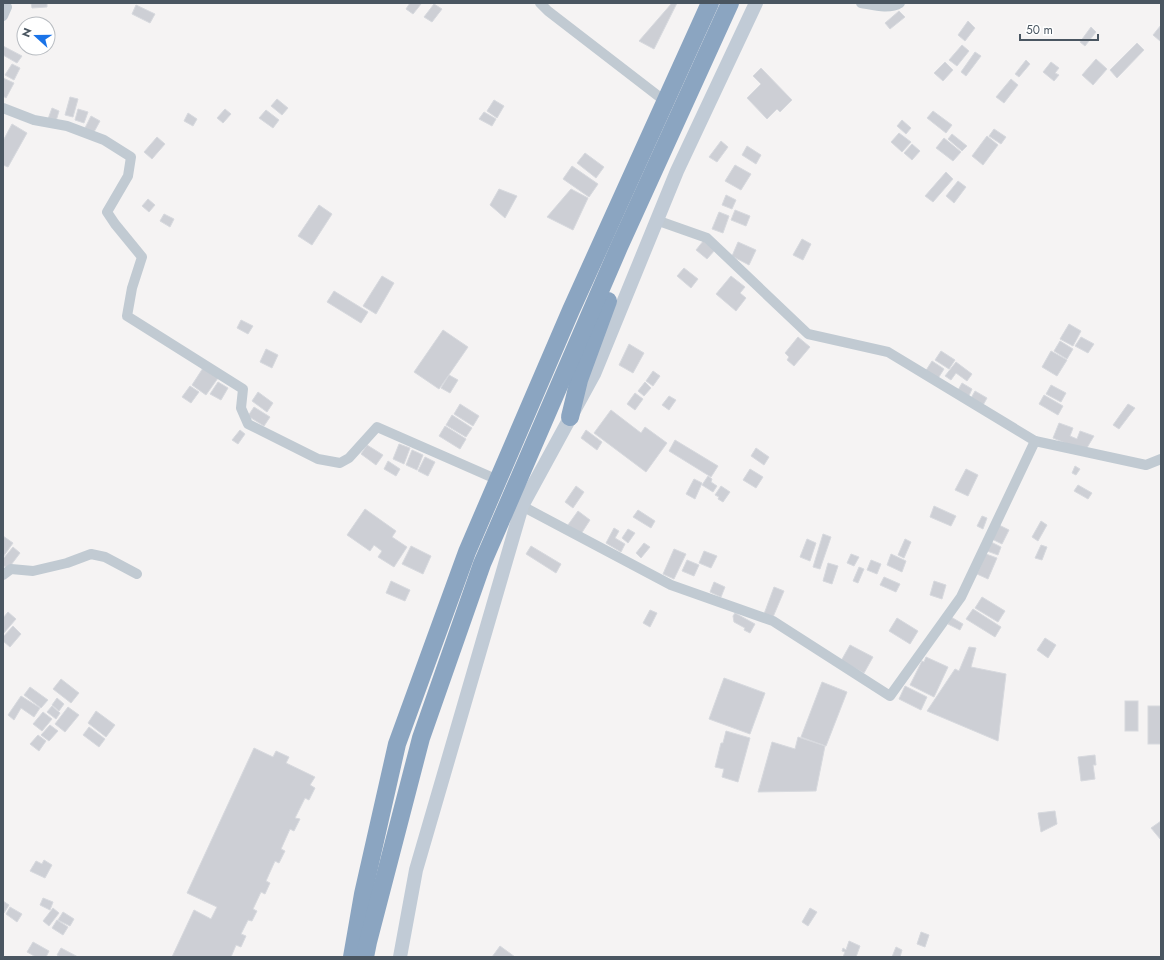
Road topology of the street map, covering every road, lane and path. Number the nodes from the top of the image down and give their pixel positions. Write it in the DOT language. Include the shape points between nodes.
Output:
graph roads {
  1 [pos="4,3"];
  2 [pos="540,3"];
  3 [pos="710,3"];
  4 [pos="730,3"];
  5 [pos="756,3"];
  6 [pos="861,3"];
  7 [pos="900,3"];
  8 [pos="3,16"];
  9 [pos="666,102"];
  10 [pos="3,108"];
  11 [pos="656,220"];
  12 [pos="619,247"];
  13 [pos="570,417"];
  14 [pos="1035,441"];
  15 [pos="1161,460"];
  16 [pos="498,480"];
  17 [pos="522,506"];
  18 [pos="137,574"];
  19 [pos="3,575"];
  20 [pos="352,957"];
  21 [pos="365,957"];
  22 [pos="400,957"];
  1 -- 8 [label="street" via="7,7"];
  2 -- 9 [label="street"];
  3 -- 9 [label="highway"];
  4 -- 12 [label="highway"];
  5 -- 11 [label="street"];
  6 -- 7 [label="street" via="881,7"];
  9 -- 16 [label="highway" via="571,310"];
  10 -- 16 [label="street" via="34,120 67,126 97,137 131,157 128,176 107,212 142,257 132,288 127,316 243,389 241,408 248,424 318,459 340,463 349,458 377,427"];
  11 -- 13 [label="street" via="594,374"];
  11 -- 14 [label="street" via="707,238 808,334 888,352"];
  12 -- 13 [label="highway" via="608,301 579,380"];
  12 -- 21 [label="highway" via="482,564 421,738"];
  13 -- 17 [label="street"];
  14 -- 15 [label="street" via="1146,465"];
  14 -- 17 [label="street" via="961,596 890,696 773,621 672,584"];
  16 -- 20 [label="highway" via="467,552 397,744 363,894"];
  17 -- 22 [label="street" via="416,870"];
  18 -- 19 [label="street" via="105,556 91,554 33,571 11,569"];
}
